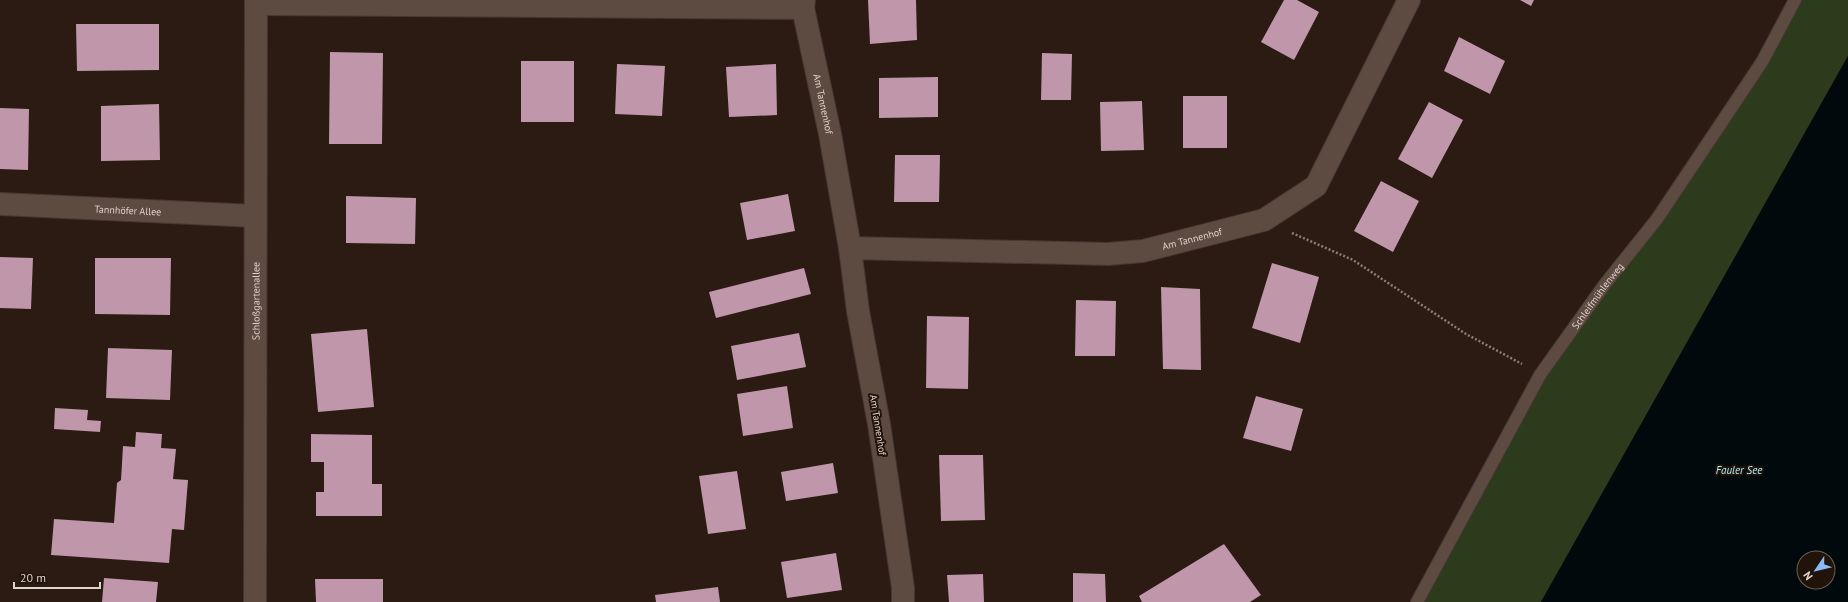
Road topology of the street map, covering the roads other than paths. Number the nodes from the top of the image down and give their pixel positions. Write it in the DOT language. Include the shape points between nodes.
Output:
graph roads {
  1 [pos="1410,0"];
  2 [pos="1795,0"];
  3 [pos="256,2"];
  4 [pos="804,4"];
  5 [pos="0,204"];
  6 [pos="255,216"];
  7 [pos="850,248"];
  8 [pos="255,602"];
  9 [pos="903,602"];
  10 [pos="1417,602"];
  1 -- 7 [label="street, Am Tannenhof" via="1316,186 1264,220 1143,251 1108,254"];
  2 -- 10 [label="lane, Schleifmühlenweg" via="1762,62 1657,219 1604,284 1540,375"];
  3 -- 4 [label="street, Am Tannenhof"];
  3 -- 6 [label="street, Schloßgartenallee"];
  4 -- 7 [label="street, Am Tannenhof"];
  5 -- 6 [label="street, Tannhöfer Allee"];
  6 -- 8 [label="street, Schloßgartenallee"];
  7 -- 9 [label="street, Am Tannenhof" via="858,311 879,424"];
}
